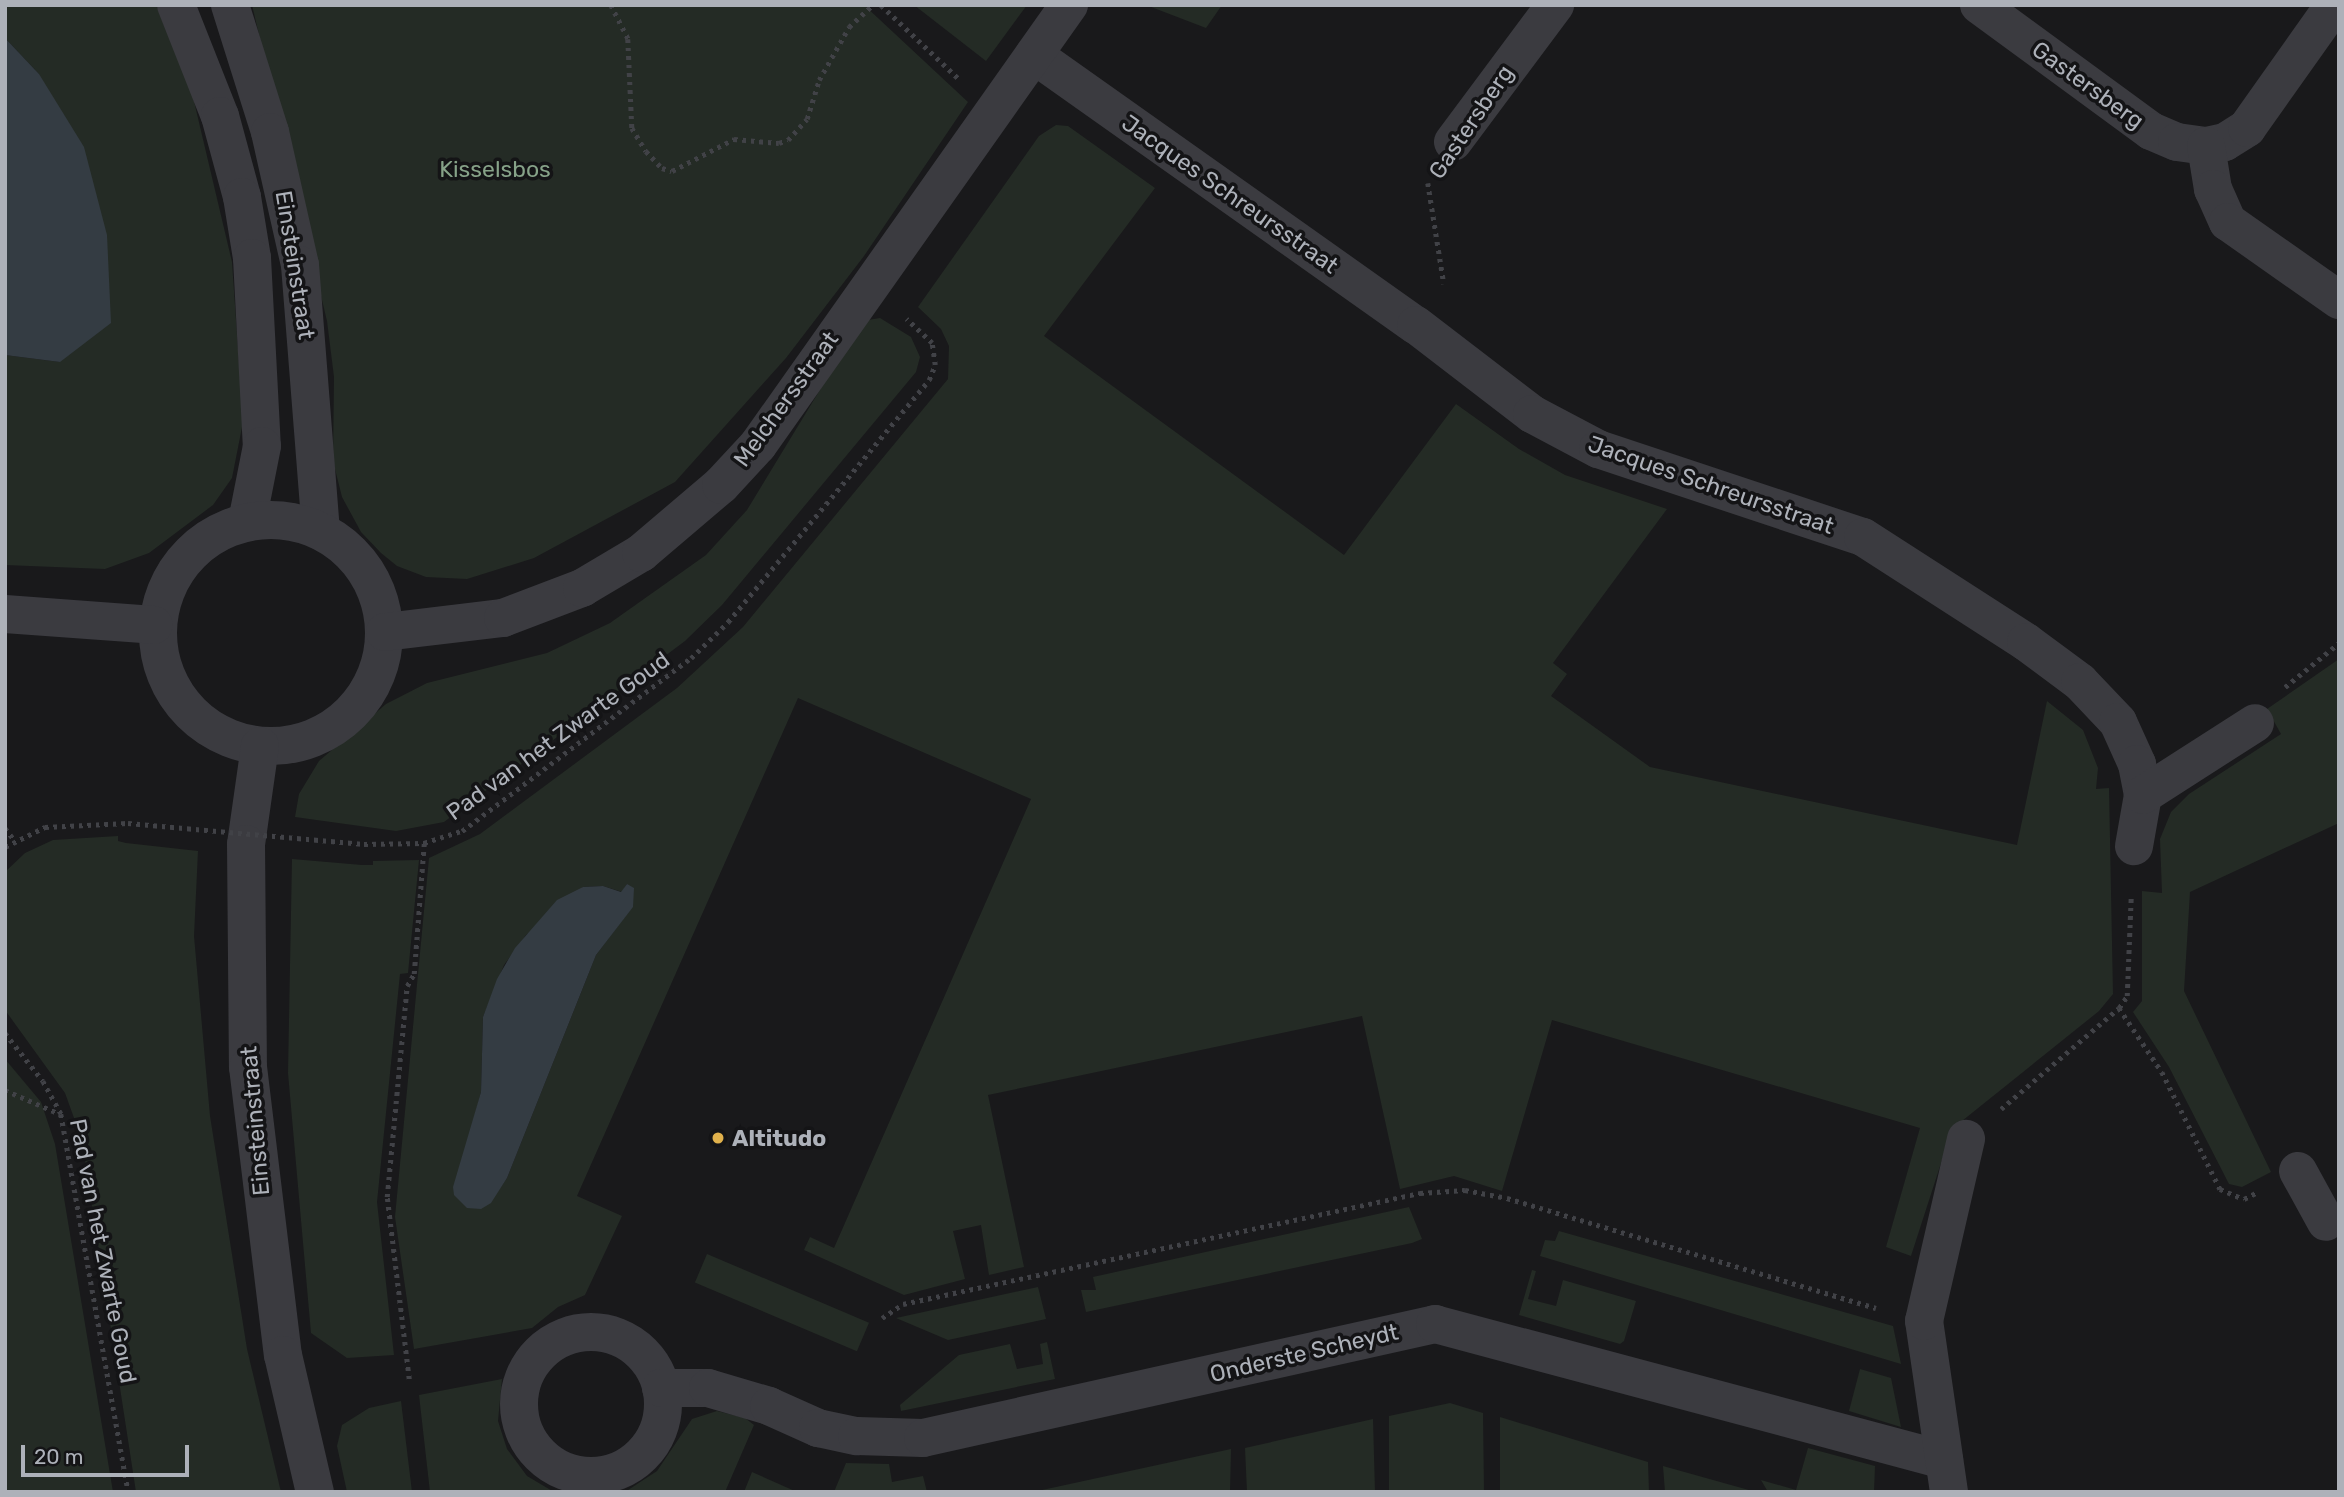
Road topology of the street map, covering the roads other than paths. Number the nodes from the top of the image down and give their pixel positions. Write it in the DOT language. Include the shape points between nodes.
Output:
graph roads {
  1 [pos="176,5"];
  2 [pos="230,5"];
  3 [pos="1069,5"];
  4 [pos="1555,5"];
  5 [pos="1979,5"];
  6 [pos="2334,5"];
  7 [pos="1034,55"];
  8 [pos="1453,142"];
  9 [pos="2206,146"];
  10 [pos="2339,300"];
  11 [pos="247,522"];
  12 [pos="321,531"];
  13 [pos="5,614"];
  14 [pos="154,625"];
  15 [pos="385,632"];
  16 [pos="2255,723"];
  17 [pos="260,746"];
  18 [pos="2143,795"];
  19 [pos="2134,846"];
  20 [pos="1966,1139"];
  21 [pos="2298,1171"];
  22 [pos="2334,1228"];
  23 [pos="661,1388"];
  24 [pos="1946,1476"];
  25 [pos="315,1492"];
  1 -- 11 [label="street, Einsteinstraat" via="220,116 242,197 251,258 262,446"];
  2 -- 12 [label="street, Einsteinstraat" via="270,132 300,265"];
  3 -- 7 [label="street, Melchersstraat"];
  4 -- 8 [label="street, Gastersberg"];
  5 -- 9 [label="street, Gastersberg" via="2151,131 2176,142"];
  6 -- 9 [label="street" via="2247,128 2225,142"];
  7 -- 15 [label="street, Melchersstraat" via="758,445 677,525 582,588 534,607 468,624"];
  7 -- 18 [label="street, Jacques Schreursstraat" via="1416,325 1532,414 1598,449 1830,525 1891,552 2081,682 2118,722 2137,764"];
  9 -- 10 [label="street" via="2213,189 2228,222"];
  11 -- 12 [label="street" via="281,520"];
  11 -- 14 [label="street" via="215,534 182,563"];
  12 -- 15 [label="street" via="342,544 365,570 379,598"];
  13 -- 14 [label="street"];
  14 -- 17 [label="street" via="175,693 198,719 227,737"];
  15 -- 17 [label="street" via="379,670 362,702 348,716 332,729 297,744"];
  16 -- 18 [label="street"];
  17 -- 25 [label="street, Einsteinstraat" via="246,844 248,1068 283,1355"];
  18 -- 19 [label="street, Jacques Schreursstraat"];
  20 -- 24 [label="street" via="1924,1321"];
  21 -- 22 [label="street"];
  23 -- 24 [label="street, Onderste Scheydt" via="708,1388 769,1406 818,1428 857,1436 923,1438 1435,1324"];
}
